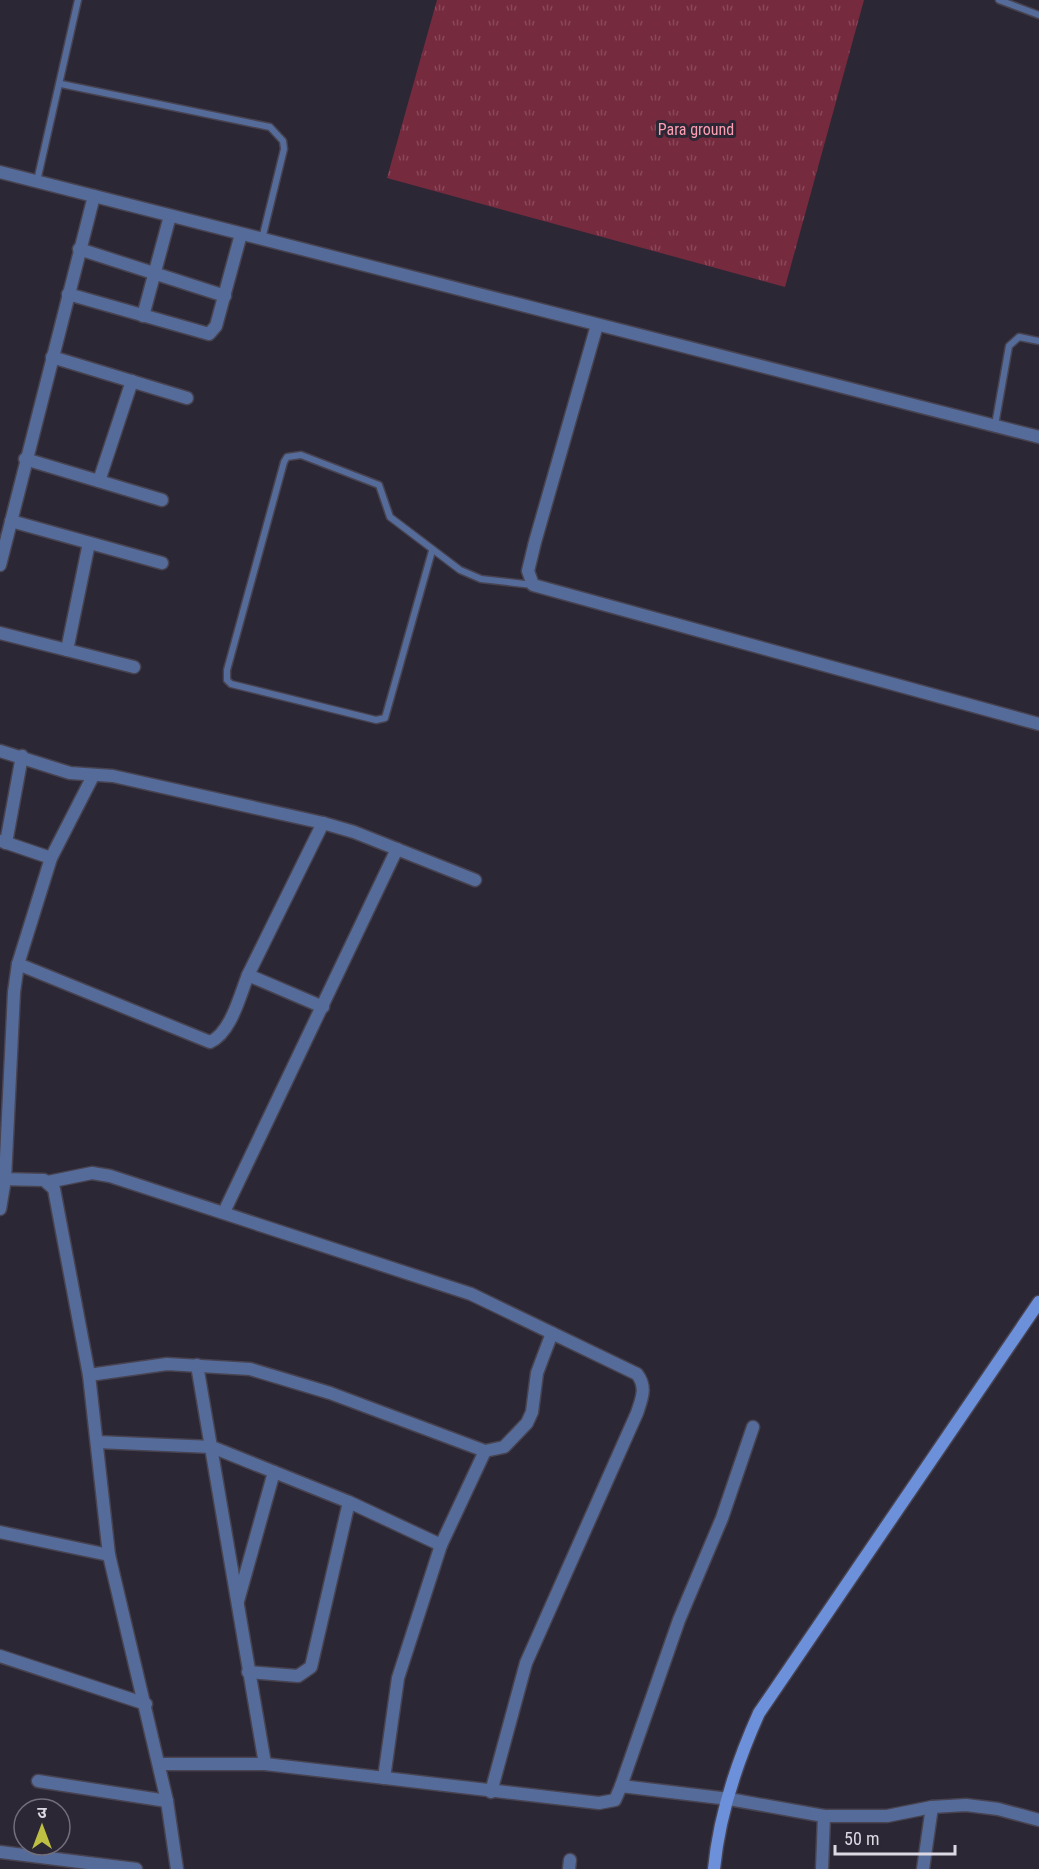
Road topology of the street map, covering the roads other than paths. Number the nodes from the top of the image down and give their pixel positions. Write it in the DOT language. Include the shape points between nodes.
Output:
graph roads {
  1 [pos="78,0"];
  2 [pos="999,0"];
  3 [pos="1039,15"];
  4 [pos="61,84"];
  5 [pos="0,172"];
  6 [pos="37,181"];
  7 [pos="94,196"];
  8 [pos="170,216"];
  9 [pos="241,234"];
  10 [pos="262,239"];
  11 [pos="79,249"];
  12 [pos="153,272"];
  13 [pos="68,294"];
  14 [pos="225,296"];
  15 [pos="143,316"];
  16 [pos="597,326"];
  17 [pos="1039,341"];
  18 [pos="52,357"];
  19 [pos="132,381"];
  20 [pos="187,398"];
  21 [pos="995,425"];
  22 [pos="1039,437"];
  23 [pos="25,459"];
  24 [pos="99,481"];
  25 [pos="162,500"];
  26 [pos="11,521"];
  27 [pos="89,543"];
  28 [pos="432,551"];
  29 [pos="162,563"];
  30 [pos="0,565"];
  31 [pos="534,585"];
  32 [pos="0,633"];
  33 [pos="67,650"];
  34 [pos="134,667"];
  35 [pos="1039,724"];
  36 [pos="0,751"];
  37 [pos="22,756"];
  38 [pos="93,776"];
  39 [pos="323,823"];
  40 [pos="3,842"];
  41 [pos="397,849"];
  42 [pos="51,858"];
  43 [pos="475,880"];
  44 [pos="18,964"];
  45 [pos="248,975"];
  46 [pos="323,1007"];
  47 [pos="3,1179"];
  48 [pos="48,1182"];
  49 [pos="0,1209"];
  50 [pos="224,1212"];
  51 [pos="1039,1302"];
  52 [pos="552,1333"];
  53 [pos="197,1365"];
  54 [pos="89,1375"];
  55 [pos="753,1427"];
  56 [pos="97,1442"];
  57 [pos="213,1448"];
  58 [pos="485,1451"];
  59 [pos="274,1472"];
  60 [pos="349,1502"];
  61 [pos="0,1532"];
  62 [pos="441,1545"];
  63 [pos="109,1555"];
  64 [pos="237,1605"];
  65 [pos="0,1656"];
  66 [pos="248,1672"];
  67 [pos="146,1704"];
  68 [pos="159,1764"];
  69 [pos="265,1764"];
  70 [pos="384,1778"];
  71 [pos="38,1781"];
  72 [pos="621,1786"];
  73 [pos="491,1792"];
  74 [pos="729,1798"];
  75 [pos="167,1801"];
  76 [pos="932,1806"];
  77 [pos="824,1816"];
  78 [pos="1039,1820"];
  79 [pos="0,1852"];
  80 [pos="136,1869"];
  81 [pos="177,1869"];
  82 [pos="714,1869"];
  83 [pos="822,1869"];
  84 [pos="923,1869"];
  1 -- 4 [label="lane"];
  2 -- 3 [label="lane"];
  4 -- 6 [label="lane"];
  4 -- 10 [label="lane" via="270,127 283,141 284,150"];
  5 -- 6 [label="street"];
  6 -- 7 [label="street"];
  7 -- 8 [label="street"];
  7 -- 11 [label="street"];
  8 -- 9 [label="street"];
  8 -- 12 [label="street"];
  9 -- 10 [label="street"];
  9 -- 14 [label="street"];
  10 -- 16 [label="street"];
  11 -- 12 [label="street"];
  11 -- 13 [label="street"];
  12 -- 14 [label="street"];
  12 -- 15 [label="street"];
  13 -- 15 [label="street"];
  13 -- 18 [label="street"];
  14 -- 15 [label="street" via="216,326 209,334"];
  16 -- 21 [label="street"];
  16 -- 31 [label="street" via="535,542 528,571"];
  17 -- 21 [label="lane" via="1019,337 1009,346"];
  18 -- 19 [label="street"];
  18 -- 23 [label="street"];
  19 -- 20 [label="street"];
  19 -- 24 [label="street"];
  21 -- 22 [label="street"];
  23 -- 24 [label="street"];
  23 -- 26 [label="street"];
  24 -- 25 [label="street"];
  26 -- 27 [label="street"];
  26 -- 30 [label="street"];
  27 -- 29 [label="street"];
  27 -- 33 [label="street"];
  28 -- 28 [label="lane" via="390,517 379,485 301,455 287,457 227,680 376,720 385,718"];
  28 -- 31 [label="lane" via="481,579"];
  31 -- 35 [label="street"];
  32 -- 33 [label="street"];
  33 -- 34 [label="street"];
  36 -- 37 [label="street"];
  37 -- 38 [label="street" via="70,773"];
  37 -- 40 [label="street"];
  38 -- 39 [label="street" via="113,776"];
  38 -- 42 [label="street"];
  39 -- 41 [label="street"];
  39 -- 45 [label="street"];
  40 -- 42 [label="street"];
  41 -- 43 [label="street"];
  41 -- 46 [label="street"];
  42 -- 44 [label="street"];
  44 -- 45 [label="street" via="210,1042 225,1029"];
  44 -- 47 [label="street"];
  45 -- 46 [label="street"];
  46 -- 50 [label="street"];
  47 -- 48 [label="street"];
  47 -- 49 [label="street"];
  48 -- 50 [label="street" via="92,1173 110,1176"];
  48 -- 54 [label="street" via="54,1189"];
  50 -- 52 [label="street" via="471,1294"];
  51 -- 74 [label="street" via="759,1713 743,1749"];
  52 -- 58 [label="street" via="537,1373 532,1412 526,1424 504,1448"];
  52 -- 73 [label="street" via="637,1374 643,1382 643,1394 526,1663"];
  53 -- 54 [label="street" via="167,1364"];
  53 -- 57 [label="street"];
  53 -- 58 [label="street" via="250,1369 307,1386"];
  54 -- 56 [label="street"];
  55 -- 72 [label="street"];
  56 -- 57 [label="street"];
  56 -- 63 [label="street"];
  57 -- 59 [label="street"];
  57 -- 64 [label="street"];
  58 -- 62 [label="street"];
  59 -- 60 [label="street"];
  59 -- 64 [label="street"];
  60 -- 62 [label="street"];
  60 -- 66 [label="street" via="311,1667 298,1676"];
  61 -- 63 [label="street"];
  62 -- 70 [label="street" via="398,1678"];
  63 -- 67 [label="street"];
  64 -- 66 [label="street"];
  65 -- 67 [label="street"];
  66 -- 69 [label="street"];
  67 -- 68 [label="street"];
  68 -- 69 [label="street"];
  68 -- 75 [label="street"];
  69 -- 70 [label="street"];
  70 -- 73 [label="street"];
  71 -- 75 [label="street"];
  72 -- 73 [label="street" via="615,1800 599,1803"];
  72 -- 74 [label="street"];
  74 -- 77 [label="street"];
  74 -- 82 [label="street"];
  75 -- 81 [label="street"];
  76 -- 77 [label="street" via="887,1816"];
  76 -- 78 [label="street" via="977,1807"];
  76 -- 84 [label="street"];
  77 -- 83 [label="street"];
  79 -- 80 [label="street"];
}
